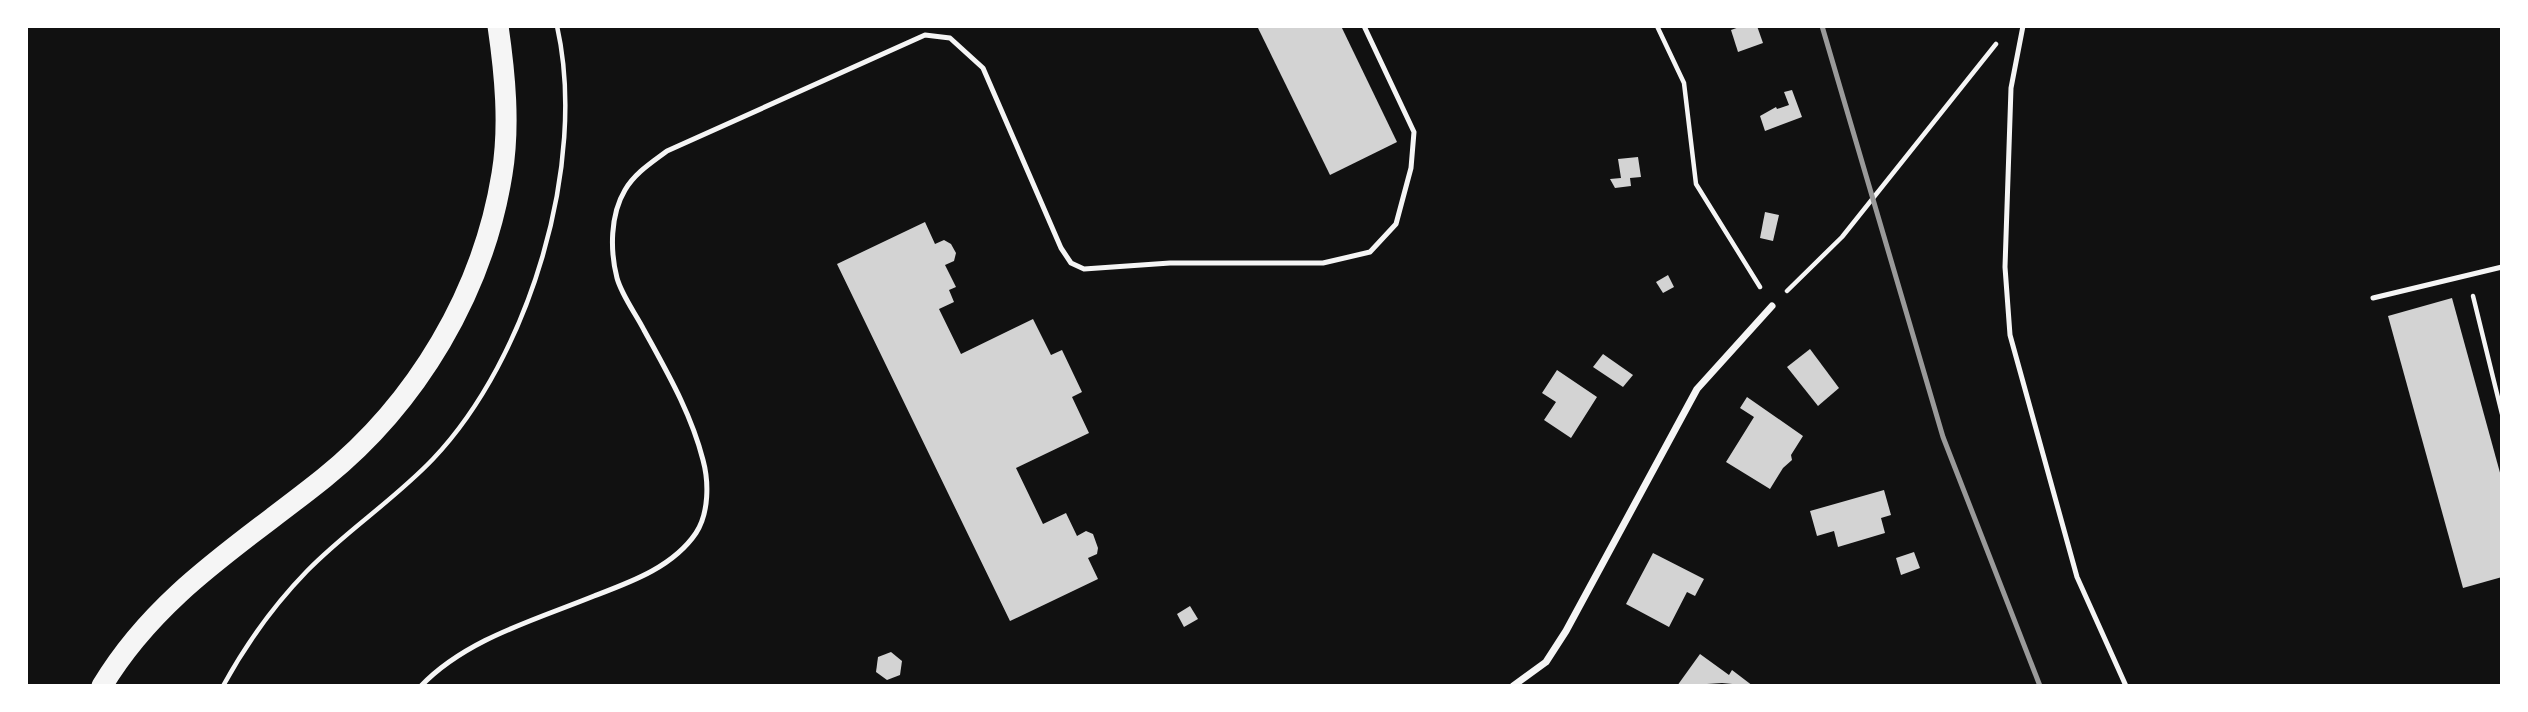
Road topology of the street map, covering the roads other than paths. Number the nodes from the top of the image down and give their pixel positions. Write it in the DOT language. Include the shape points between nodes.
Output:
graph roads {
  1 [pos="498,26"];
  2 [pos="1364,26"];
  3 [pos="2023,26"];
  4 [pos="2502,267"];
  5 [pos="2373,298"];
  6 [pos="1772,306"];
  7 [pos="102,686"];
  8 [pos="421,686"];
  9 [pos="1513,686"];
  10 [pos="2126,686"];
  1 -- 7 [label="highway" via="506,115 503,172 490,232 470,285 439,345 409,392 367,441 194,578 146,625"];
  2 -- 8 [label="lane" via="1414,132 1411,168 1396,224 1379,243 1370,252 1323,263 1170,263 1084,269 1071,263 983,68 950,38 925,35 902,44 667,151 640,171 625,190 617,208 614,258 618,281 678,392 697,438 707,494 697,531 675,556 648,574 490,638"];
  3 -- 10 [label="lane" via="2011,88 2005,267 2010,335 2077,577"];
  4 -- 5 [label="lane"];
  6 -- 9 [label="street" via="1697,389 1566,631 1546,662"];
}
